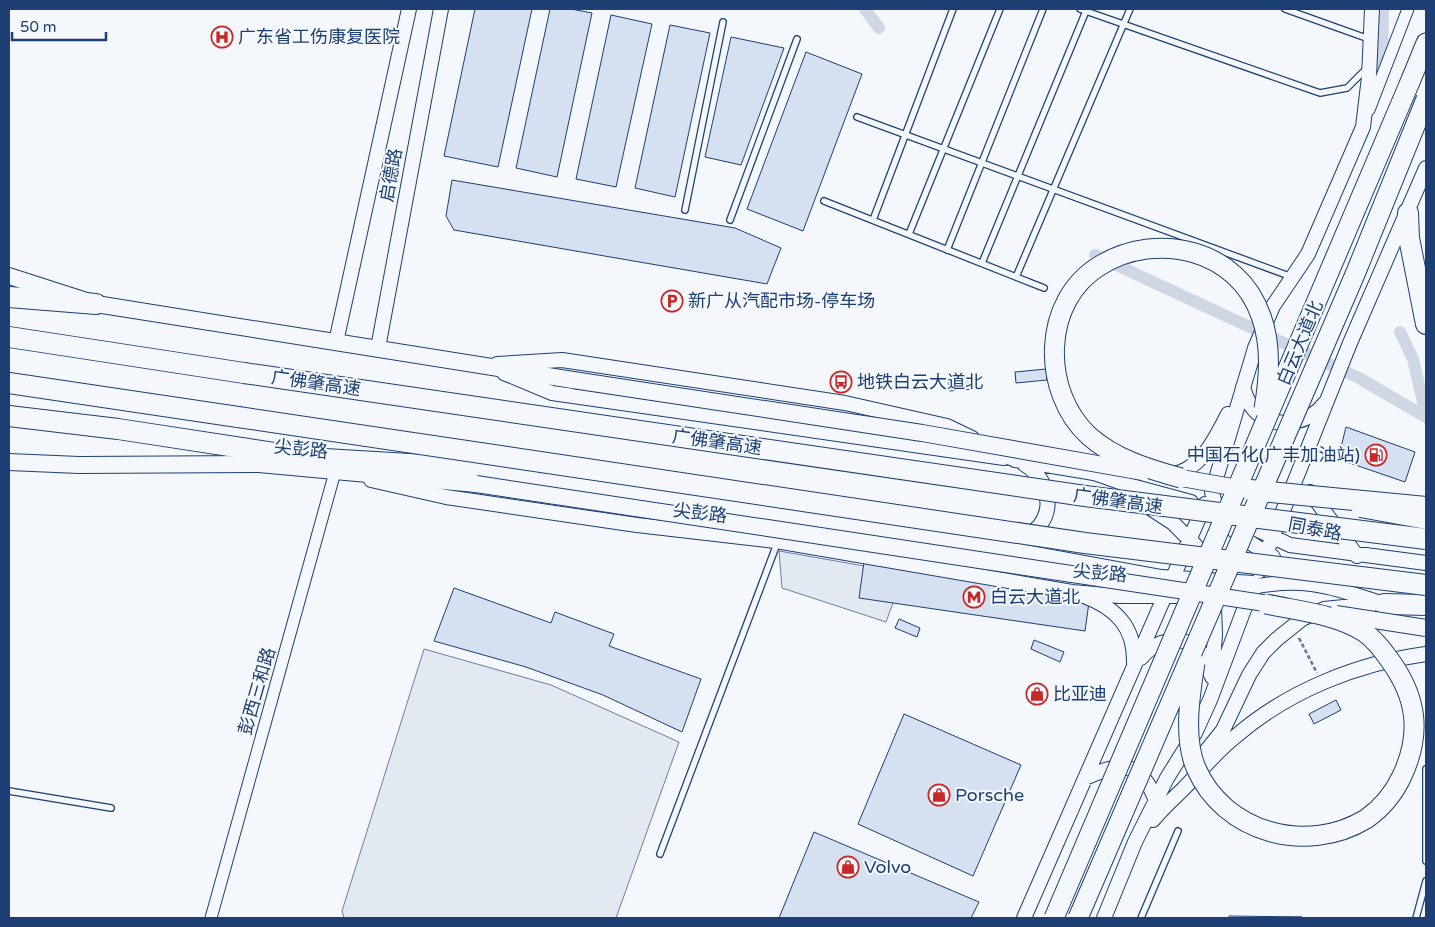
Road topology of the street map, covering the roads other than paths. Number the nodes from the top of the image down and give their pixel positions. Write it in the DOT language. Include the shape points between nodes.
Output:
graph roads {
  1 [pos="409,9"];
  2 [pos="441,9"];
  3 [pos="953,9"];
  4 [pos="1000,9"];
  5 [pos="1043,9"];
  6 [pos="1080,9"];
  7 [pos="1130,9"];
  8 [pos="1285,9"];
  9 [pos="1372,9"];
  10 [pos="1408,9"];
  11 [pos="1086,11"];
  12 [pos="723,22"];
  13 [pos="1124,24"];
  14 [pos="797,39"];
  15 [pos="1371,40"];
  16 [pos="1426,43"];
  17 [pos="1370,66"];
  18 [pos="1426,99"];
  19 [pos="857,117"];
  20 [pos="1362,127"];
  21 [pos="905,135"];
  22 [pos="944,149"];
  23 [pos="982,163"];
  24 [pos="1426,168"];
  25 [pos="1018,176"];
  26 [pos="1054,189"];
  27 [pos="824,201"];
  28 [pos="685,210"];
  29 [pos="1408,213"];
  30 [pos="730,220"];
  31 [pos="873,220"];
  32 [pos="909,234"];
  33 [pos="947,250"];
  34 [pos="982,264"];
  35 [pos="9,276"];
  36 [pos="1016,277"];
  37 [pos="1294,277"];
  38 [pos="1044,288"];
  39 [pos="9,297"];
  40 [pos="96,304"];
  41 [pos="1426,324"];
  42 [pos="9,337"];
  43 [pos="336,342"];
  44 [pos="378,348"];
  45 [pos="482,364"];
  46 [pos="9,383"];
  47 [pos="1243,387"];
  48 [pos="1328,397"];
  49 [pos="9,416"];
  50 [pos="1260,435"];
  51 [pos="308,458"];
  52 [pos="1015,460"];
  53 [pos="9,462"];
  54 [pos="335,472"];
  55 [pos="1094,473"];
  56 [pos="1298,476"];
  57 [pos="1181,478"];
  58 [pos="1215,480"];
  59 [pos="476,484"];
  60 [pos="1250,490"];
  61 [pos="1204,506"];
  62 [pos="1426,507"];
  63 [pos="1218,512"];
  64 [pos="1426,521"];
  65 [pos="1273,538"];
  66 [pos="1426,539"];
  67 [pos="776,541"];
  68 [pos="976,547"];
  69 [pos="1267,553"];
  70 [pos="1357,556"];
  71 [pos="1385,559"];
  72 [pos="1426,564"];
  73 [pos="1426,585"];
  74 [pos="1253,586"];
  75 [pos="1072,592"];
  76 [pos="1266,604"];
  77 [pos="1384,604"];
  78 [pos="1426,605"];
  79 [pos="1426,629"];
  80 [pos="1201,633"];
  81 [pos="1426,654"];
  82 [pos="1133,669"];
  83 [pos="1210,700"];
  84 [pos="1426,771"];
  85 [pos="1085,778"];
  86 [pos="9,791"];
  87 [pos="1426,798"];
  88 [pos="1160,803"];
  89 [pos="111,808"];
  90 [pos="1426,827"];
  91 [pos="1178,831"];
  92 [pos="1426,853"];
  93 [pos="660,854"];
  94 [pos="1426,860"];
  95 [pos="1426,881"];
  96 [pos="1423,907"];
  97 [pos="212,918"];
  98 [pos="1024,918"];
  99 [pos="1054,918"];
  100 [pos="1078,918"];
  101 [pos="1104,918"];
  102 [pos="1141,918"];
  103 [pos="1416,918"];
  1 -- 43 [label="street, 启德路"];
  2 -- 44 [label="street, 启德路"];
  3 -- 21 [label="lane"];
  4 -- 22 [label="lane"];
  5 -- 23 [label="lane"];
  6 -- 11 [label="lane"];
  7 -- 13 [label="lane"];
  8 -- 15 [label="lane"];
  9 -- 15 [label="street"];
  10 -- 20 [label="street"];
  11 -- 13 [label="lane"];
  11 -- 25 [label="lane"];
  12 -- 28 [label="lane"];
  13 -- 17 [label="lane" via="1320,93 1347,88"];
  13 -- 26 [label="lane"];
  14 -- 30 [label="lane"];
  15 -- 17 [label="street"];
  16 -- 50 [label="highway, 白云大道北, bridge"];
  17 -- 20 [label="street"];
  18 -- 80 [label="highway, 白云大道北, bridge" via="1356,272"];
  19 -- 21 [label="lane"];
  20 -- 37 [label="street" via="1316,238"];
  21 -- 22 [label="lane"];
  21 -- 31 [label="lane"];
  22 -- 23 [label="lane"];
  22 -- 32 [label="lane"];
  23 -- 25 [label="lane"];
  23 -- 33 [label="lane"];
  24 -- 29 [label="street"];
  25 -- 26 [label="lane"];
  25 -- 34 [label="lane"];
  26 -- 36 [label="lane"];
  26 -- 37 [label="lane"];
  27 -- 31 [label="lane"];
  29 -- 41 [label="highway" via="1409,238"];
  29 -- 48 [label="street"];
  31 -- 32 [label="lane"];
  32 -- 33 [label="lane"];
  33 -- 34 [label="lane"];
  34 -- 36 [label="lane"];
  35 -- 40 [label="main road"];
  36 -- 38 [label="lane"];
  37 -- 47 [label="street" via="1273,306"];
  39 -- 40 [label="highway"];
  40 -- 43 [label="main road"];
  42 -- 66 [label="highway, 广佛肇高速, bridge" via="1112,500"];
  43 -- 44 [label="main road"];
  44 -- 45 [label="main road"];
  45 -- 52 [label="street" via="552,393"];
  45 -- 52 [label="street" via="562,360 845,403 947,426"];
  45 -- 57 [label="main road, bridge" via="922,433"];
  46 -- 73 [label="highway, bridge" via="1056,539"];
  47 -- 48 [label="street" via="1247,399 1260,416 1278,422 1313,416"];
  47 -- 55 [label="street" via="1207,450 1196,464 1185,471 1152,476"];
  47 -- 58 [label="street"];
  48 -- 56 [label="street"];
  49 -- 51 [label="highway"];
  50 -- 57 [label="highway, bridge" via="1268,375 1267,342 1254,300 1238,278 1210,258 1175,248 1132,251 1101,265 1072,294 1056,330 1055,374 1063,401 1080,426 1107,448 1132,463"];
  50 -- 99 [label="highway, 白云大道北, bridge"];
  51 -- 59 [label="highway"];
  51 -- 68 [label="highway" via="426,465"];
  52 -- 55 [label="street"];
  52 -- 68 [label="street" via="1033,469 1044,484 1046,506 1041,523 1024,539"];
  53 -- 54 [label="main road, 尖彭路" via="146,466 238,464"];
  54 -- 59 [label="main road"];
  54 -- 67 [label="street, 尖彭路" via="456,498 637,525"];
  54 -- 97 [label="street, 彭西三和路"];
  55 -- 61 [label="street"];
  55 -- 83 [label="street" via="1173,523 1193,541 1202,555 1211,586 1215,622"];
  56 -- 65 [label="street"];
  56 -- 70 [label="street"];
  57 -- 60 [label="main road, bridge"];
  58 -- 61 [label="street"];
  58 -- 63 [label="street" via="1212,492"];
  59 -- 76 [label="main road, bridge"];
  60 -- 62 [label="highway, bridge"];
  60 -- 64 [label="main road, bridge"];
  61 -- 63 [label="street, 同泰路"];
  61 -- 82 [label="street"];
  63 -- 65 [label="street, 同泰路"];
  63 -- 69 [label="street" via="1232,530"];
  65 -- 69 [label="street"];
  65 -- 70 [label="street, 同泰路" via="1296,546"];
  67 -- 75 [label="street, 尖彭路"];
  67 -- 93 [label="lane"];
  68 -- 74 [label="highway" via="1161,580"];
  69 -- 74 [label="street"];
  69 -- 77 [label="street"];
  70 -- 71 [label="street, 同泰路"];
  71 -- 72 [label="street, 同泰路"];
  71 -- 77 [label="street"];
  74 -- 75 [label="street, 尖彭路" via="1194,595 1118,596"];
  74 -- 77 [label="street, 尖彭路" via="1301,582"];
  74 -- 83 [label="street"];
  75 -- 82 [label="street" via="1106,606 1121,617 1132,640"];
  76 -- 79 [label="main road, bridge"];
  76 -- 80 [label="highway, bridge" via="1338,620 1361,630 1375,640 1407,689 1415,730 1406,766 1390,797 1368,817 1348,827 1310,836 1267,831 1233,815 1208,789 1196,769 1190,737 1193,675"];
  77 -- 78 [label="highway"];
  77 -- 79 [label="street"];
  77 -- 88 [label="street" via="1324,609 1302,619 1277,639 1249,675 1223,730"];
  80 -- 100 [label="highway, 白云大道北, bridge"];
  81 -- 88 [label="street" via="1338,676 1273,709 1236,735"];
  82 -- 83 [label="street" via="1156,645 1172,640 1189,642 1205,656 1210,676"];
  82 -- 85 [label="street"];
  83 -- 88 [label="street"];
  84 -- 87 [label="lane"];
  85 -- 88 [label="street" via="1105,768 1127,767 1138,771"];
  85 -- 98 [label="street"];
  86 -- 89 [label="lane"];
  87 -- 90 [label="lane"];
  88 -- 101 [label="street" via="1135,842"];
  90 -- 92 [label="lane"];
  91 -- 102 [label="lane"];
  92 -- 94 [label="lane"];
  95 -- 96 [label="lane"];
  96 -- 103 [label="lane"];
}
